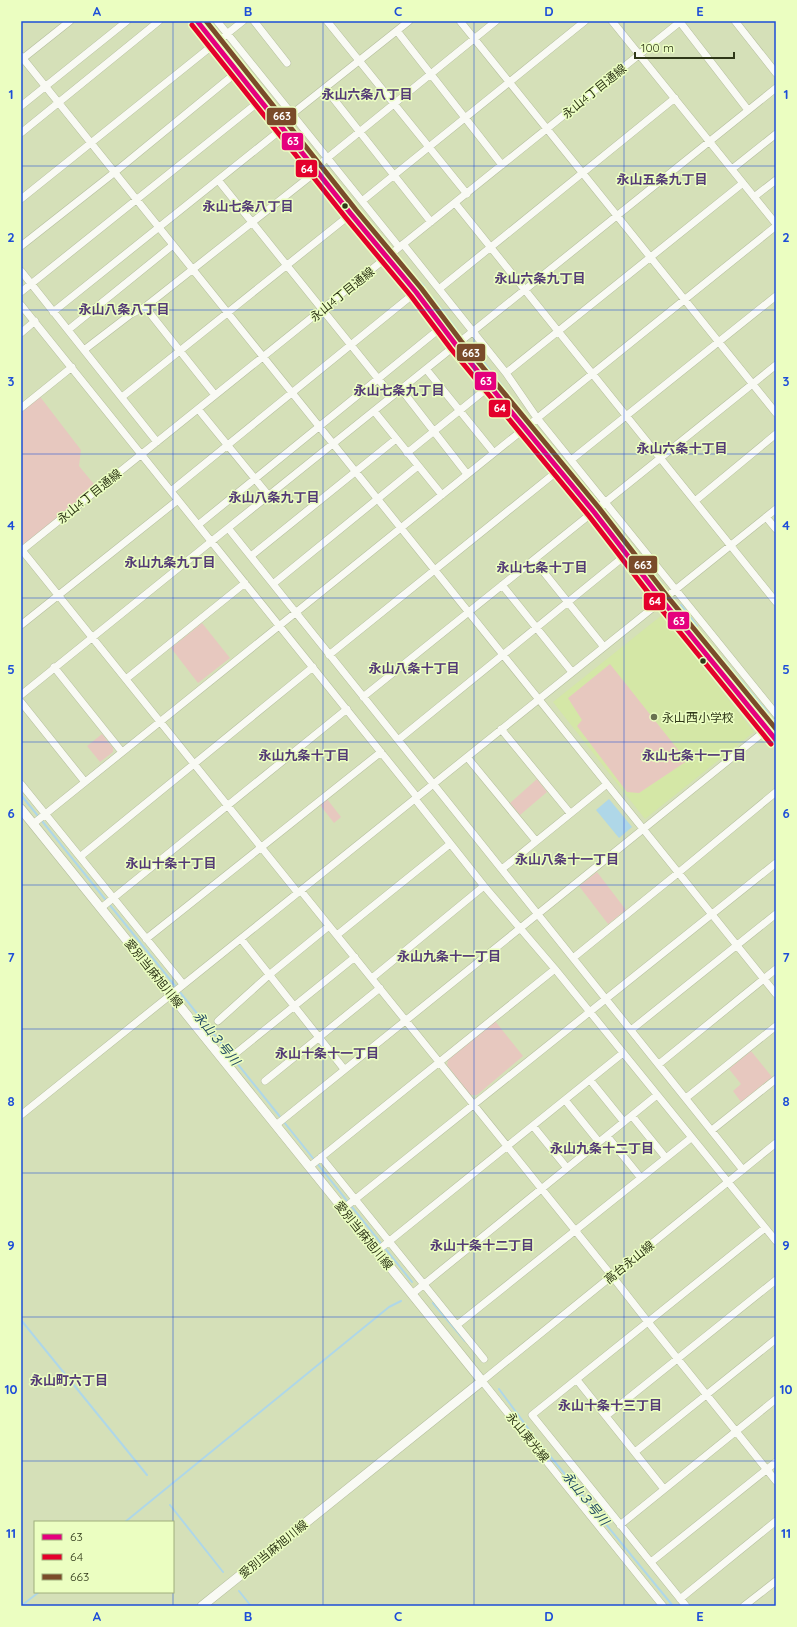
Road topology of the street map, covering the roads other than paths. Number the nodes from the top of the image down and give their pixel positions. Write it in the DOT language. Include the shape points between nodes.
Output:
graph roads {
  1 [pos="70,21"];
  2 [pos="127,21"];
  3 [pos="160,21"];
  4 [pos="197,21"];
  5 [pos="217,21"];
  6 [pos="243,21"];
  7 [pos="254,21"];
  8 [pos="327,21"];
  9 [pos="409,21"];
  10 [pos="460,21"];
  11 [pos="496,21"];
  12 [pos="585,21"];
  13 [pos="612,21"];
  14 [pos="735,21"];
  15 [pos="681,22"];
  16 [pos="397,31"];
  17 [pos="227,34"];
  18 [pos="474,39"];
  19 [pos="215,43"];
  20 [pos="639,54"];
  21 [pos="22,58"];
  22 [pos="359,60"];
  23 [pos="287,63"];
  24 [pos="238,72"];
  25 [pos="776,73"];
  26 [pos="430,74"];
  27 [pos="509,82"];
  28 [pos="46,87"];
  29 [pos="325,88"];
  30 [pos="776,88"];
  31 [pos="675,98"];
  32 [pos="261,100"];
  33 [pos="59,103"];
  34 [pos="394,104"];
  35 [pos="21,106"];
  36 [pos="748,110"];
  37 [pos="292,114"];
  38 [pos="465,117"];
  39 [pos="283,128"];
  40 [pos="547,129"];
  41 [pos="360,131"];
  42 [pos="21,133"];
  43 [pos="776,134"];
  44 [pos="710,142"];
  45 [pos="91,143"];
  46 [pos="429,147"];
  47 [pos="327,157"];
  48 [pos="502,165"];
  49 [pos="316,169"];
  50 [pos="732,169"];
  51 [pos="115,172"];
  52 [pos="582,173"];
  53 [pos="394,175"];
  54 [pos="218,180"];
  55 [pos="776,180"];
  56 [pos="743,184"];
  57 [pos="467,194"];
  58 [pos="754,197"];
  59 [pos="21,199"];
  60 [pos="137,200"];
  61 [pos="362,201"];
  62 [pos="455,203"];
  63 [pos="351,214"];
  64 [pos="617,216"];
  65 [pos="252,222"];
  66 [pos="431,222"];
  67 [pos="776,225"];
  68 [pos="158,227"];
  69 [pos="173,245"];
  70 [pos="21,246"];
  71 [pos="401,246"];
  72 [pos="491,247"];
  73 [pos="387,257"];
  74 [pos="650,257"];
  75 [pos="287,264"];
  76 [pos="193,269"];
  77 [pos="21,271"];
  78 [pos="31,284"];
  79 [pos="439,289"];
  80 [pos="525,289"];
  81 [pos="21,292"];
  82 [pos="416,292"];
  83 [pos="776,296"];
  84 [pos="685,300"];
  85 [pos="21,305"];
  86 [pos="146,307"];
  87 [pos="322,309"];
  88 [pos="54,312"];
  89 [pos="228,313"];
  90 [pos="35,322"];
  91 [pos="443,326"];
  92 [pos="68,330"];
  93 [pos="558,331"];
  94 [pos="472,332"];
  95 [pos="21,333"];
  96 [pos="718,342"];
  97 [pos="351,345"];
  98 [pos="456,345"];
  99 [pos="84,350"];
  100 [pos="180,351"];
  101 [pos="263,356"];
  102 [pos="776,365"];
  103 [pos="72,367"];
  104 [pos="426,369"];
  105 [pos="506,373"];
  106 [pos="592,374"];
  107 [pos="379,379"];
  108 [pos="752,384"];
  109 [pos="490,386"];
  110 [pos="401,389"];
  111 [pos="292,392"];
  112 [pos="215,396"];
  113 [pos="392,396"];
  114 [pos="122,397"];
  115 [pos="21,408"];
  116 [pos="198,409"];
  117 [pos="374,411"];
  118 [pos="460,411"];
  119 [pos="776,413"];
  120 [pos="626,416"];
  121 [pos="536,418"];
  122 [pos="320,427"];
  123 [pos="524,428"];
  124 [pos="434,432"];
  125 [pos="776,434"];
  126 [pos="396,439"];
  127 [pos="157,442"];
  128 [pos="333,444"];
  129 [pos="228,445"];
  130 [pos="407,453"];
  131 [pos="494,453"];
  132 [pos="141,454"];
  133 [pos="661,458"];
  134 [pos="570,460"];
  135 [pos="418,466"];
  136 [pos="560,469"];
  137 [pos="356,472"];
  138 [pos="467,474"];
  139 [pos="255,479"];
  140 [pos="171,491"];
  141 [pos="442,495"];
  142 [pos="269,496"];
  143 [pos="178,500"];
  144 [pos="378,500"];
  145 [pos="695,501"];
  146 [pos="605,502"];
  147 [pos="776,509"];
  148 [pos="594,512"];
  149 [pos="766,517"];
  150 [pos="198,525"];
  151 [pos="401,527"];
  152 [pos="228,528"];
  153 [pos="776,529"];
  154 [pos="211,542"];
  155 [pos="730,545"];
  156 [pos="21,550"];
  157 [pos="626,554"];
  158 [pos="251,556"];
  159 [pos="534,560"];
  160 [pos="434,570"];
  161 [pos="245,583"];
  162 [pos="273,584"];
  163 [pos="502,585"];
  164 [pos="676,590"];
  165 [pos="58,595"];
  166 [pos="662,600"];
  167 [pos="567,602"];
  168 [pos="776,602"];
  169 [pos="470,612"];
  170 [pos="295,613"];
  171 [pos="21,625"];
  172 [pos="279,626"];
  173 [pos="536,627"];
  174 [pos="93,637"];
  175 [pos="604,647"];
  176 [pos="503,654"];
  177 [pos="329,655"];
  178 [pos="54,667"];
  179 [pos="313,667"];
  180 [pos="572,672"];
  181 [pos="126,679"];
  182 [pos="21,695"];
  183 [pos="363,697"];
  184 [pos="539,699"];
  185 [pos="21,702"];
  186 [pos="347,709"];
  187 [pos="776,714"];
  188 [pos="160,721"];
  189 [pos="776,722"];
  190 [pos="501,729"];
  191 [pos="767,729"];
  192 [pos="398,740"];
  193 [pos="776,740"];
  194 [pos="122,752"];
  195 [pos="381,752"];
  196 [pos="467,757"];
  197 [pos="194,763"];
  198 [pos="85,782"];
  199 [pos="21,784"];
  200 [pos="433,784"];
  201 [pos="607,784"];
  202 [pos="776,792"];
  203 [pos="416,798"];
  204 [pos="229,806"];
  205 [pos="21,809"];
  206 [pos="570,813"];
  207 [pos="39,818"];
  208 [pos="643,829"];
  209 [pos="536,841"];
  210 [pos="450,844"];
  211 [pos="261,847"];
  212 [pos="81,856"];
  213 [pos="776,863"];
  214 [pos="502,868"];
  215 [pos="678,873"];
  216 [pos="484,886"];
  217 [pos="299,892"];
  218 [pos="107,903"];
  219 [pos="538,914"];
  220 [pos="712,914"];
  221 [pos="776,914"];
  222 [pos="329,926"];
  223 [pos="520,927"];
  224 [pos="337,935"];
  225 [pos="146,939"];
  226 [pos="241,939"];
  227 [pos="737,945"];
  228 [pos="355,957"];
  229 [pos="573,958"];
  230 [pos="555,969"];
  231 [pos="776,969"];
  232 [pos="269,975"];
  233 [pos="372,978"];
  234 [pos="764,979"];
  235 [pos="183,984"];
  236 [pos="380,988"];
  237 [pos="776,994"];
  238 [pos="171,995"];
  239 [pos="607,1000"];
  240 [pos="294,1006"];
  241 [pos="589,1012"];
  242 [pos="405,1020"];
  243 [pos="218,1021"];
  244 [pos="776,1026"];
  245 [pos="631,1030"];
  246 [pos="318,1037"];
  247 [pos="623,1053"];
  248 [pos="230,1058"];
  249 [pos="439,1063"];
  250 [pos="659,1064"];
  251 [pos="344,1069"];
  252 [pos="776,1079"];
  253 [pos="590,1080"];
  254 [pos="265,1081"];
  255 [pos="657,1095"];
  256 [pos="686,1098"];
  257 [pos="565,1100"];
  258 [pos="474,1105"];
  259 [pos="21,1115"];
  260 [pos="632,1116"];
  261 [pos="280,1122"];
  262 [pos="624,1122"];
  263 [pos="533,1126"];
  264 [pos="712,1130"];
  265 [pos="607,1136"];
  266 [pos="691,1138"];
  267 [pos="599,1142"];
  268 [pos="776,1143"];
  269 [pos="507,1146"];
  270 [pos="666,1158"];
  271 [pos="315,1162"];
  272 [pos="567,1168"];
  273 [pos="743,1170"];
  274 [pos="641,1178"];
  275 [pos="727,1183"];
  276 [pos="541,1189"];
  277 [pos="350,1204"];
  278 [pos="765,1228"];
  279 [pos="575,1231"];
  280 [pos="776,1241"];
  281 [pos="383,1246"];
  282 [pos="612,1276"];
  283 [pos="776,1280"];
  284 [pos="423,1285"];
  285 [pos="412,1294"];
  286 [pos="648,1322"];
  287 [pos="457,1325"];
  288 [pos="776,1339"];
  289 [pos="484,1359"];
  290 [pos="678,1359"];
  291 [pos="577,1380"];
  292 [pos="482,1381"];
  293 [pos="706,1395"];
  294 [pos="776,1399"];
  295 [pos="606,1416"];
  296 [pos="736,1432"];
  297 [pos="635,1452"];
  298 [pos="776,1462"];
  299 [pos="767,1470"];
  300 [pos="776,1481"];
  301 [pos="664,1489"];
  302 [pos="776,1521"];
  303 [pos="620,1525"];
  304 [pos="651,1562"];
  305 [pos="776,1581"];
  306 [pos="680,1599"];
  307 [pos="202,1606"];
  308 [pos="663,1606"];
  309 [pos="686,1606"];
  310 [pos="744,1606"];
  1 -- 21 [label="street"];
  2 -- 28 [label="street"];
  3 -- 33 [label="street"];
  4 -- 19 [label="street"];
  5 -- 17 [label="street"];
  6 -- 17 [label="street"];
  7 -- 23 [label="street"];
  8 -- 22 [label="street"];
  9 -- 16 [label="street"];
  10 -- 18 [label="street"];
  11 -- 18 [label="street"];
  12 -- 27 [label="street"];
  13 -- 20 [label="street"];
  14 -- 25 [label="street"];
  15 -- 20 [label="street, 永山4丁目通線"];
  15 -- 36 [label="street"];
  16 -- 22 [label="street"];
  16 -- 26 [label="street"];
  17 -- 19 [label="street"];
  17 -- 37 [label="street"];
  18 -- 26 [label="street"];
  18 -- 27 [label="street"];
  19 -- 24 [label="street"];
  19 -- 45 [label="street"];
  20 -- 31 [label="street"];
  20 -- 40 [label="street, 永山4丁目通線"];
  21 -- 28 [label="street"];
  22 -- 29 [label="street"];
  22 -- 34 [label="street"];
  24 -- 32 [label="street"];
  24 -- 51 [label="street"];
  26 -- 34 [label="street"];
  26 -- 38 [label="street"];
  27 -- 38 [label="street"];
  27 -- 40 [label="street"];
  28 -- 33 [label="street"];
  28 -- 35 [label="street"];
  29 -- 37 [label="street"];
  29 -- 41 [label="street"];
  30 -- 36 [label="street"];
  31 -- 44 [label="street"];
  31 -- 52 [label="street"];
  32 -- 39 [label="street"];
  32 -- 60 [label="street"];
  33 -- 42 [label="street"];
  33 -- 45 [label="street"];
  34 -- 41 [label="street"];
  34 -- 46 [label="street"];
  36 -- 44 [label="street"];
  37 -- 47 [label="street"];
  38 -- 46 [label="street"];
  38 -- 48 [label="street"];
  39 -- 49 [label="street"];
  39 -- 54 [label="street"];
  40 -- 48 [label="street, 永山4丁目通線"];
  40 -- 52 [label="street"];
  41 -- 47 [label="street"];
  41 -- 53 [label="street"];
  43 -- 50 [label="street"];
  44 -- 50 [label="street"];
  44 -- 64 [label="street"];
  45 -- 51 [label="street"];
  45 -- 59 [label="street"];
  46 -- 53 [label="street"];
  46 -- 57 [label="street"];
  47 -- 49 [label="street"];
  47 -- 61 [label="street"];
  48 -- 57 [label="street, 永山4丁目通線"];
  49 -- 63 [label="street"];
  49 -- 65 [label="street"];
  50 -- 56 [label="street"];
  51 -- 60 [label="street"];
  51 -- 70 [label="street"];
  52 -- 64 [label="street"];
  52 -- 72 [label="street"];
  53 -- 61 [label="street"];
  53 -- 66 [label="street"];
  54 -- 65 [label="street"];
  54 -- 68 [label="street"];
  55 -- 58 [label="street"];
  56 -- 58 [label="street"];
  56 -- 74 [label="street"];
  57 -- 62 [label="street, 永山4丁目通線"];
  58 -- 67 [label="street"];
  60 -- 68 [label="street"];
  60 -- 78 [label="street"];
  61 -- 71 [label="street"];
  62 -- 66 [label="street, 永山4丁目通線"];
  62 -- 72 [label="street"];
  63 -- 73 [label="street"];
  63 -- 75 [label="street"];
  64 -- 74 [label="street"];
  64 -- 80 [label="street"];
  65 -- 75 [label="street"];
  65 -- 76 [label="street"];
  66 -- 71 [label="street, 永山4丁目通線"];
  67 -- 84 [label="street"];
  68 -- 69 [label="street"];
  68 -- 88 [label="street"];
  69 -- 76 [label="street"];
  69 -- 92 [label="street"];
  71 -- 73 [label="street, 永山4丁目通線"];
  71 -- 79 [label="street"];
  72 -- 79 [label="street"];
  72 -- 80 [label="street"];
  73 -- 82 [label="street"];
  73 -- 87 [label="street, 永山4丁目通線"];
  74 -- 84 [label="street"];
  74 -- 93 [label="street"];
  75 -- 87 [label="street"];
  75 -- 89 [label="street"];
  76 -- 86 [label="street"];
  76 -- 89 [label="street"];
  77 -- 78 [label="street"];
  78 -- 81 [label="street"];
  78 -- 88 [label="street"];
  79 -- 94 [label="street"];
  80 -- 93 [label="street"];
  80 -- 94 [label="street"];
  82 -- 91 [label="street"];
  82 -- 97 [label="street"];
  83 -- 96 [label="street"];
  84 -- 96 [label="street"];
  84 -- 106 [label="street"];
  85 -- 90 [label="street"];
  86 -- 99 [label="street" via="131,314"];
  86 -- 100 [label="street"];
  87 -- 97 [label="street"];
  87 -- 101 [label="street, 永山4丁目通線"];
  88 -- 92 [label="street"];
  89 -- 100 [label="street"];
  89 -- 101 [label="street"];
  90 -- 95 [label="street"];
  90 -- 103 [label="street"];
  91 -- 98 [label="street"];
  91 -- 107 [label="street"];
  92 -- 99 [label="street"];
  93 -- 105 [label="street"];
  93 -- 106 [label="street"];
  94 -- 98 [label="street"];
  94 -- 105 [label="street"];
  96 -- 108 [label="street"];
  96 -- 120 [label="street"];
  97 -- 107 [label="street"];
  97 -- 111 [label="street"];
  98 -- 104 [label="street"];
  98 -- 109 [label="street"];
  99 -- 114 [label="street"];
  100 -- 112 [label="street"];
  100 -- 114 [label="street"];
  101 -- 111 [label="street"];
  101 -- 112 [label="street, 永山4丁目通線"];
  102 -- 108 [label="street"];
  103 -- 115 [label="street"];
  103 -- 132 [label="street"];
  104 -- 110 [label="street"];
  104 -- 118 [label="street"];
  105 -- 121 [label="street"];
  106 -- 120 [label="street"];
  106 -- 121 [label="street"];
  107 -- 113 [label="street"];
  107 -- 122 [label="street"];
  108 -- 119 [label="street"];
  108 -- 133 [label="street"];
  109 -- 118 [label="street"];
  109 -- 123 [label="street"];
  110 -- 113 [label="street"];
  110 -- 124 [label="street"];
  111 -- 122 [label="street"];
  111 -- 129 [label="street"];
  112 -- 116 [label="street, 永山4丁目通線"];
  113 -- 117 [label="street"];
  114 -- 127 [label="street"];
  116 -- 127 [label="street, 永山4丁目通線"];
  116 -- 129 [label="street"];
  117 -- 126 [label="street"];
  117 -- 128 [label="street"];
  118 -- 124 [label="street"];
  118 -- 131 [label="street"];
  120 -- 133 [label="street"];
  120 -- 134 [label="street"];
  121 -- 123 [label="street"];
  121 -- 134 [label="street"];
  122 -- 128 [label="street"];
  122 -- 139 [label="street"];
  123 -- 131 [label="street"];
  123 -- 136 [label="street"];
  124 -- 130 [label="street"];
  124 -- 138 [label="street"];
  125 -- 145 [label="street"];
  126 -- 130 [label="street"];
  126 -- 137 [label="street"];
  127 -- 132 [label="street, 永山4丁目通線"];
  128 -- 137 [label="street"];
  128 -- 142 [label="street"];
  129 -- 139 [label="street"];
  129 -- 140 [label="street"];
  130 -- 135 [label="street"];
  131 -- 138 [label="street"];
  132 -- 140 [label="street"];
  132 -- 156 [label="street, 永山4丁目通線"];
  133 -- 145 [label="street"];
  133 -- 146 [label="street"];
  134 -- 146 [label="street"];
  135 -- 141 [label="street"];
  135 -- 144 [label="street"];
  136 -- 148 [label="street"];
  136 -- 160 [label="street"];
  137 -- 144 [label="street"];
  137 -- 158 [label="street"];
  138 -- 141 [label="street"];
  139 -- 142 [label="street"];
  139 -- 150 [label="street"];
  140 -- 143 [label="street"];
  141 -- 151 [label="street"];
  142 -- 152 [label="street"];
  143 -- 150 [label="street"];
  143 -- 165 [label="street"];
  144 -- 151 [label="street"];
  144 -- 162 [label="street"];
  145 -- 155 [label="street"];
  146 -- 148 [label="street"];
  146 -- 164 [label="street"];
  147 -- 149 [label="street"];
  148 -- 157 [label="street"];
  148 -- 159 [label="street"];
  149 -- 153 [label="street"];
  149 -- 155 [label="street"];
  150 -- 154 [label="street"];
  151 -- 160 [label="street"];
  151 -- 170 [label="street"];
  152 -- 154 [label="street"];
  152 -- 158 [label="street"];
  154 -- 161 [label="street"];
  154 -- 174 [label="street"];
  155 -- 164 [label="street"];
  155 -- 168 [label="street"];
  156 -- 165 [label="street"];
  157 -- 166 [label="street"];
  157 -- 167 [label="street"];
  158 -- 162 [label="street"];
  159 -- 163 [label="street"];
  159 -- 167 [label="street"];
  160 -- 169 [label="street"];
  160 -- 177 [label="street"];
  161 -- 172 [label="street"];
  161 -- 181 [label="street"];
  162 -- 170 [label="street"];
  163 -- 169 [label="street"];
  163 -- 173 [label="street"];
  164 -- 166 [label="street"];
  164 -- 187 [label="street"];
  165 -- 171 [label="street"];
  165 -- 174 [label="street"];
  166 -- 175 [label="street"];
  166 -- 191 [label="street"];
  167 -- 173 [label="street"];
  167 -- 175 [label="street"];
  169 -- 176 [label="street"];
  169 -- 183 [label="street"];
  170 -- 172 [label="street"];
  170 -- 177 [label="street"];
  172 -- 179 [label="street"];
  172 -- 188 [label="street"];
  173 -- 176 [label="street"];
  173 -- 180 [label="street"];
  174 -- 178 [label="street"];
  174 -- 181 [label="street"];
  175 -- 180 [label="street"];
  176 -- 184 [label="street"];
  176 -- 192 [label="street"];
  177 -- 183 [label="street"];
  178 -- 182 [label="street"];
  178 -- 194 [label="street"];
  179 -- 186 [label="street"];
  179 -- 197 [label="street"];
  180 -- 184 [label="street"];
  181 -- 188 [label="street"];
  183 -- 192 [label="street"];
  184 -- 190 [label="street"];
  184 -- 201 [label="street"];
  185 -- 198 [label="street"];
  186 -- 195 [label="street"];
  186 -- 204 [label="street"];
  188 -- 194 [label="street"];
  188 -- 197 [label="street"];
  189 -- 191 [label="street"];
  190 -- 196 [label="street"];
  190 -- 206 [label="street"];
  191 -- 193 [label="street"];
  191 -- 208 [label="street"];
  192 -- 200 [label="street"];
  194 -- 198 [label="street"];
  195 -- 203 [label="street"];
  195 -- 211 [label="street"];
  196 -- 200 [label="street"];
  196 -- 209 [label="street"];
  197 -- 204 [label="street"];
  197 -- 212 [label="street"];
  198 -- 207 [label="street"];
  199 -- 207 [label="street"];
  200 -- 203 [label="street"];
  200 -- 214 [label="street"];
  201 -- 206 [label="street"];
  201 -- 208 [label="street"];
  202 -- 215 [label="street"];
  203 -- 210 [label="street"];
  203 -- 217 [label="street"];
  204 -- 211 [label="street"];
  204 -- 218 [label="street"];
  205 -- 207 [label="main road, 愛別当麻旭川線"];
  206 -- 209 [label="street"];
  207 -- 212 [label="street"];
  207 -- 218 [label="main road, 愛別当麻旭川線"];
  208 -- 215 [label="street"];
  208 -- 219 [label="street"];
  209 -- 214 [label="street"];
  210 -- 216 [label="street"];
  210 -- 224 [label="street"];
  211 -- 217 [label="street"];
  211 -- 225 [label="street"];
  212 -- 218 [label="street"];
  213 -- 220 [label="street"];
  214 -- 219 [label="street"];
  215 -- 220 [label="street"];
  215 -- 229 [label="street"];
  216 -- 223 [label="street"];
  216 -- 233 [label="street"];
  217 -- 222 [label="street"];
  217 -- 226 [label="street"];
  218 -- 225 [label="street"];
  218 -- 238 [label="main road, 愛別当麻旭川線"];
  219 -- 223 [label="street"];
  219 -- 229 [label="street"];
  220 -- 227 [label="street"];
  220 -- 239 [label="street"];
  221 -- 227 [label="street"];
  222 -- 224 [label="street"];
  222 -- 232 [label="street"];
  223 -- 230 [label="street"];
  223 -- 242 [label="street"];
  224 -- 228 [label="street"];
  225 -- 235 [label="street"];
  226 -- 232 [label="street"];
  226 -- 235 [label="street"];
  227 -- 234 [label="street"];
  227 -- 245 [label="street"];
  228 -- 233 [label="street"];
  228 -- 240 [label="street"];
  229 -- 239 [label="street"];
  230 -- 241 [label="street"];
  230 -- 249 [label="street"];
  231 -- 234 [label="street"];
  232 -- 240 [label="street"];
  232 -- 243 [label="street"];
  233 -- 236 [label="street"];
  234 -- 237 [label="street"];
  234 -- 250 [label="street"];
  235 -- 238 [label="street"];
  236 -- 242 [label="street"];
  236 -- 246 [label="street"];
  238 -- 248 [label="main road, 愛別当麻旭川線"];
  238 -- 259 [label="street"];
  239 -- 241 [label="street"];
  239 -- 245 [label="street"];
  240 -- 246 [label="street"];
  240 -- 248 [label="street"];
  241 -- 247 [label="street"];
  241 -- 258 [label="street"];
  242 -- 249 [label="street"];
  242 -- 251 [label="street"];
  244 -- 256 [label="street"];
  245 -- 250 [label="street"];
  246 -- 251 [label="street"];
  246 -- 254 [label="street"];
  247 -- 253 [label="street"];
  247 -- 255 [label="street"];
  248 -- 261 [label="main road, 愛別当麻旭川線"];
  249 -- 258 [label="street"];
  249 -- 271 [label="street"];
  250 -- 256 [label="street"];
  251 -- 261 [label="street"];
  252 -- 264 [label="street"];
  253 -- 257 [label="street"];
  253 -- 262 [label="street"];
  255 -- 260 [label="street"];
  255 -- 266 [label="street"];
  256 -- 264 [label="street"];
  257 -- 263 [label="street"];
  257 -- 267 [label="street"];
  258 -- 269 [label="street"];
  258 -- 277 [label="street"];
  260 -- 262 [label="street"];
  260 -- 270 [label="street"];
  261 -- 271 [label="main road, 愛別当麻旭川線"];
  262 -- 265 [label="street"];
  263 -- 269 [label="street"];
  263 -- 272 [label="street"];
  264 -- 273 [label="street"];
  265 -- 267 [label="street"];
  265 -- 274 [label="street"];
  266 -- 270 [label="street"];
  266 -- 275 [label="street"];
  267 -- 272 [label="street"];
  268 -- 273 [label="street, 高台永山線"];
  269 -- 276 [label="street"];
  269 -- 281 [label="street"];
  270 -- 274 [label="street"];
  271 -- 277 [label="main road, 愛別当麻旭川線"];
  271 -- 277 [label="street"];
  272 -- 276 [label="street"];
  273 -- 275 [label="street, 高台永山線"];
  274 -- 279 [label="street"];
  275 -- 278 [label="street"];
  275 -- 282 [label="street, 高台永山線"];
  276 -- 279 [label="street"];
  276 -- 284 [label="street"];
  277 -- 281 [label="main road, 愛別当麻旭川線"];
  277 -- 281 [label="street"];
  278 -- 280 [label="street"];
  278 -- 286 [label="street"];
  279 -- 282 [label="street"];
  279 -- 287 [label="street"];
  281 -- 284 [label="street"];
  281 -- 285 [label="main road, 愛別当麻旭川線"];
  282 -- 286 [label="street"];
  282 -- 292 [label="street, 高台永山線"];
  283 -- 290 [label="street"];
  284 -- 285 [label="street"];
  284 -- 287 [label="street"];
  285 -- 292 [label="main road, 愛別当麻旭川線"];
  286 -- 290 [label="street"];
  286 -- 291 [label="street"];
  287 -- 289 [label="street"];
  288 -- 293 [label="street"];
  290 -- 293 [label="street"];
  290 -- 295 [label="street"];
  291 -- 295 [label="street"];
  291 -- 303 [label="street" via="532,1415"];
  292 -- 307 [label="main road, 愛別当麻旭川線"];
  292 -- 308 [label="street, 永山東光線"];
  293 -- 296 [label="street"];
  293 -- 297 [label="street"];
  294 -- 296 [label="street"];
  295 -- 297 [label="street"];
  296 -- 299 [label="street"];
  296 -- 301 [label="street"];
  297 -- 301 [label="street"];
  298 -- 299 [label="street"];
  299 -- 300 [label="street"];
  299 -- 304 [label="street"];
  301 -- 303 [label="street"];
  302 -- 306 [label="street"];
  303 -- 304 [label="street"];
  304 -- 306 [label="street"];
  305 -- 310 [label="street"];
  306 -- 309 [label="street"];
}
